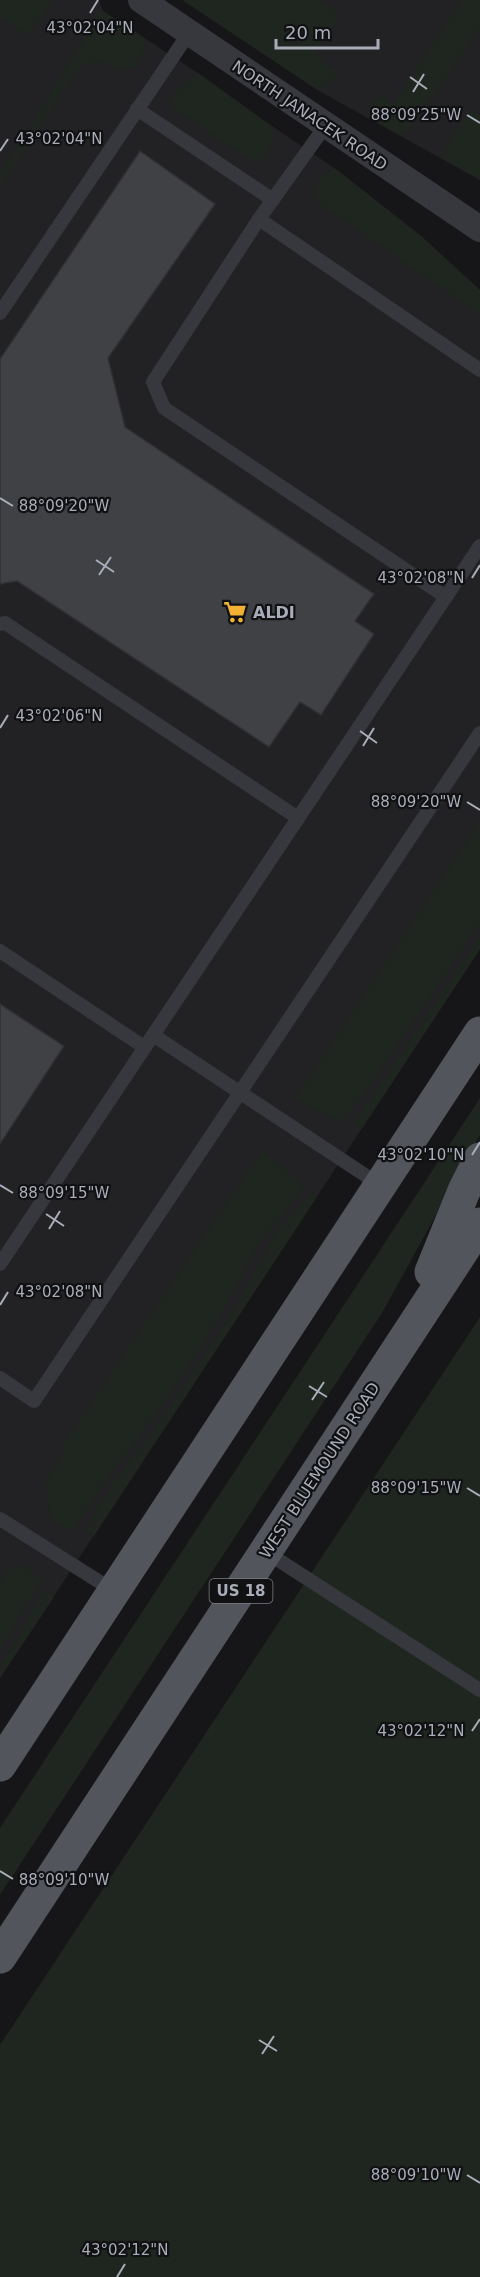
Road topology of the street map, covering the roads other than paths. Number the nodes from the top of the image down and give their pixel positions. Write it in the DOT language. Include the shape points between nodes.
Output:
graph roads {
  1 [pos="141,0"];
  2 [pos="189,33"];
  3 [pos="137,110"];
  4 [pos="326,125"];
  5 [pos="273,200"];
  6 [pos="259,219"];
  7 [pos="480,229"];
  8 [pos="0,313"];
  9 [pos="480,370"];
  10 [pos="480,546"];
  11 [pos="446,597"];
  12 [pos="0,624"];
  13 [pos="480,733"];
  14 [pos="298,818"];
  15 [pos="0,951"];
  16 [pos="480,1033"];
  17 [pos="153,1035"];
  18 [pos="144,1047"];
  19 [pos="240,1094"];
  20 [pos="480,1159"];
  21 [pos="380,1185"];
  22 [pos="480,1224"];
  23 [pos="0,1264"];
  24 [pos="406,1335"];
  25 [pos="0,1378"];
  26 [pos="0,1519"];
  27 [pos="266,1552"];
  28 [pos="114,1591"];
  29 [pos="480,1690"];
  30 [pos="0,1764"];
  31 [pos="0,1957"];
  1 -- 2 [label="street, NORTH JANACEK ROAD"];
  2 -- 3 [label="lane"];
  2 -- 4 [label="street, NORTH JANACEK ROAD"];
  3 -- 5 [label="lane"];
  3 -- 8 [label="lane"];
  4 -- 5 [label="lane"];
  4 -- 7 [label="street, NORTH JANACEK ROAD"];
  5 -- 6 [label="lane"];
  6 -- 9 [label="lane"];
  6 -- 11 [label="lane" via="153,382 164,408"];
  10 -- 11 [label="lane"];
  11 -- 14 [label="lane"];
  12 -- 14 [label="lane" via="15,629"];
  13 -- 19 [label="lane"];
  14 -- 17 [label="lane"];
  15 -- 18 [label="lane"];
  16 -- 21 [label="main road"];
  17 -- 18 [label="lane"];
  17 -- 19 [label="lane"];
  18 -- 23 [label="lane"];
  19 -- 21 [label="lane"];
  19 -- 25 [label="lane" via="34,1401"];
  20 -- 24 [label="main road"];
  21 -- 28 [label="main road"];
  22 -- 24 [label="main road, WEST BLUEMOUND ROAD / US 18"];
  24 -- 27 [label="main road, WEST BLUEMOUND ROAD / US 18"];
  26 -- 28 [label="lane"];
  27 -- 29 [label="lane"];
  27 -- 31 [label="main road, WEST BLUEMOUND ROAD / US 18"];
  28 -- 30 [label="main road"];
}
